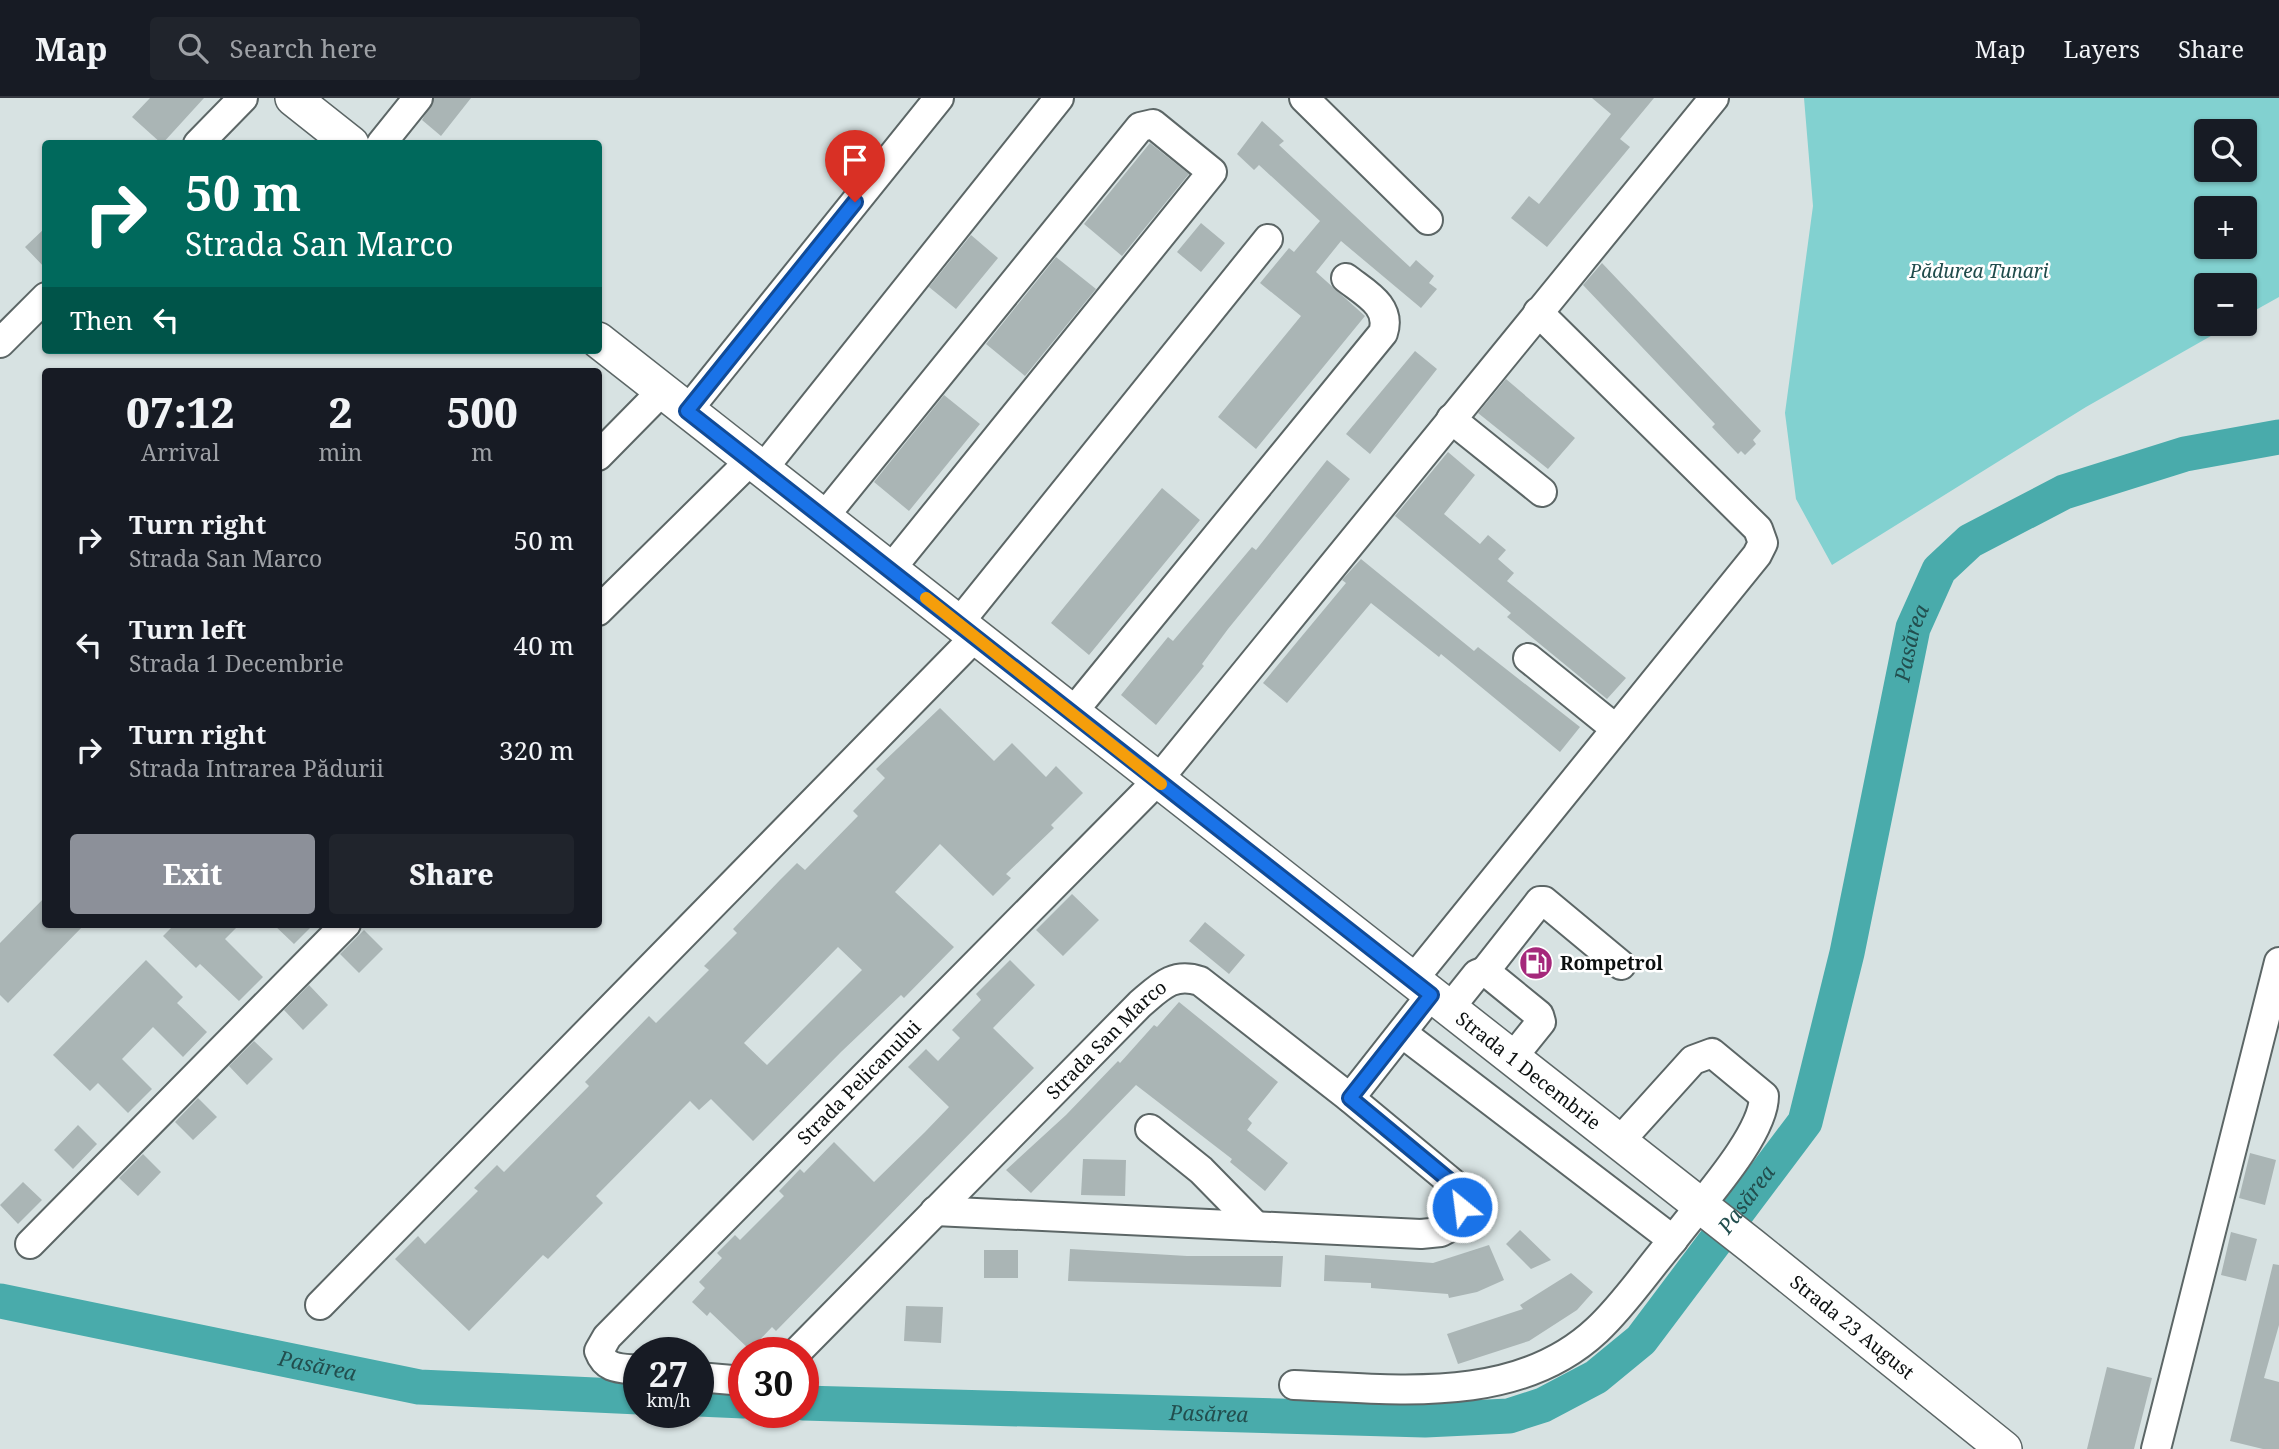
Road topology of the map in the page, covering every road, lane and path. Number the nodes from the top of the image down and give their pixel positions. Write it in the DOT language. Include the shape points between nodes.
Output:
graph roads {
  1 [pos="243,98"];
  2 [pos="293,98"];
  3 [pos="418,98"];
  4 [pos="939,98"];
  5 [pos="1059,98"];
  6 [pos="1304,98"];
  7 [pos="1714,98"];
  8 [pos="202,140"];
  9 [pos="346,140"];
  10 [pos="384,140"];
  11 [pos="1428,220"];
  12 [pos="1268,239"];
  13 [pos="1346,278"];
  14 [pos="42,301"];
  15 [pos="1538,312"];
  16 [pos="0,343"];
  17 [pos="602,343"];
  18 [pos="674,401"];
  19 [pos="1451,419"];
  20 [pos="602,453"];
  21 [pos="756,465"];
  22 [pos="1542,492"];
  23 [pos="823,518"];
  24 [pos="890,570"];
  25 [pos="602,607"];
  26 [pos="967,630"];
  27 [pos="1528,658"];
  28 [pos="1072,713"];
  29 [pos="1616,729"];
  30 [pos="1157,781"];
  31 [pos="342,928"];
  32 [pos="2279,962"];
  33 [pos="1621,965"];
  34 [pos="1485,971"];
  35 [pos="1430,995"];
  36 [pos="1402,1033"];
  37 [pos="1512,1058"];
  38 [pos="1350,1098"];
  39 [pos="1150,1129"];
  40 [pos="1619,1143"];
  41 [pos="1699,1205"];
  42 [pos="935,1211"];
  43 [pos="1254,1224"];
  44 [pos="1674,1240"];
  45 [pos="30,1244"];
  46 [pos="320,1305"];
  47 [pos="812,1337"];
  48 [pos="623,1368"];
  49 [pos="1294,1385"];
  50 [pos="2004,1449"];
  51 [pos="2156,1449"];
  1 -- 8 [label="street"];
  2 -- 9 [label="main road"];
  3 -- 10 [label="street"];
  4 -- 18 [label="street"];
  5 -- 21 [label="street"];
  6 -- 11 [label="street"];
  7 -- 15 [label="street"];
  12 -- 26 [label="street"];
  13 -- 28 [label="street" via="1380,305 1386,323 1383,333"];
  14 -- 16 [label="street"];
  15 -- 19 [label="street"];
  15 -- 29 [label="street" via="1763,537 1757,555"];
  17 -- 18 [label="main road, Strada 1 Decembrie"];
  18 -- 20 [label="street"];
  18 -- 21 [label="main road, Strada 1 Decembrie"];
  19 -- 22 [label="street"];
  19 -- 30 [label="street"];
  21 -- 23 [label="main road, Strada 1 Decembrie"];
  21 -- 25 [label="street"];
  23 -- 24 [label="main road, Strada 1 Decembrie"];
  23 -- 24 [label="street" via="1140,127 1153,124 1212,172"];
  24 -- 26 [label="main road, Strada 1 Decembrie"];
  26 -- 28 [label="main road, Strada 1 Decembrie"];
  26 -- 46 [label="street"];
  27 -- 29 [label="street"];
  28 -- 30 [label="main road, Strada 1 Decembrie"];
  29 -- 35 [label="street"];
  30 -- 35 [label="main road, Strada 1 Decembrie"];
  30 -- 48 [label="street, Strada Pelicanului" via="607,1337 598,1351 603,1362"];
  31 -- 45 [label="street"];
  32 -- 51 [label="street"];
  33 -- 34 [label="street" via="1540,901"];
  34 -- 35 [label="street"];
  34 -- 37 [label="street" via="1539,1015 1541,1022"];
  35 -- 36 [label="street"];
  35 -- 37 [label="main road, Strada 1 Decembrie"];
  36 -- 38 [label="street"];
  36 -- 44 [label="street"];
  37 -- 40 [label="main road, Strada 1 Decembrie"];
  38 -- 42 [label="street, Strada San Marco" via="1200,981 1175,978 1140,1004"];
  38 -- 43 [label="street, Strada San Marco" via="1456,1186 1462,1207 1454,1225 1421,1234"];
  39 -- 43 [label="street" via="1201,1170"];
  40 -- 41 [label="main road, Strada 1 Decembrie"];
  40 -- 41 [label="street" via="1693,1060 1712,1053 1750,1082 1764,1096 1764,1110 1751,1136"];
  41 -- 44 [label="street"];
  41 -- 50 [label="main road, Strada 23 August"];
  42 -- 43 [label="street"];
  42 -- 47 [label="street, Strada San Marco"];
  44 -- 49 [label="street" via="1597,1331 1545,1367 1438,1391"];
}
